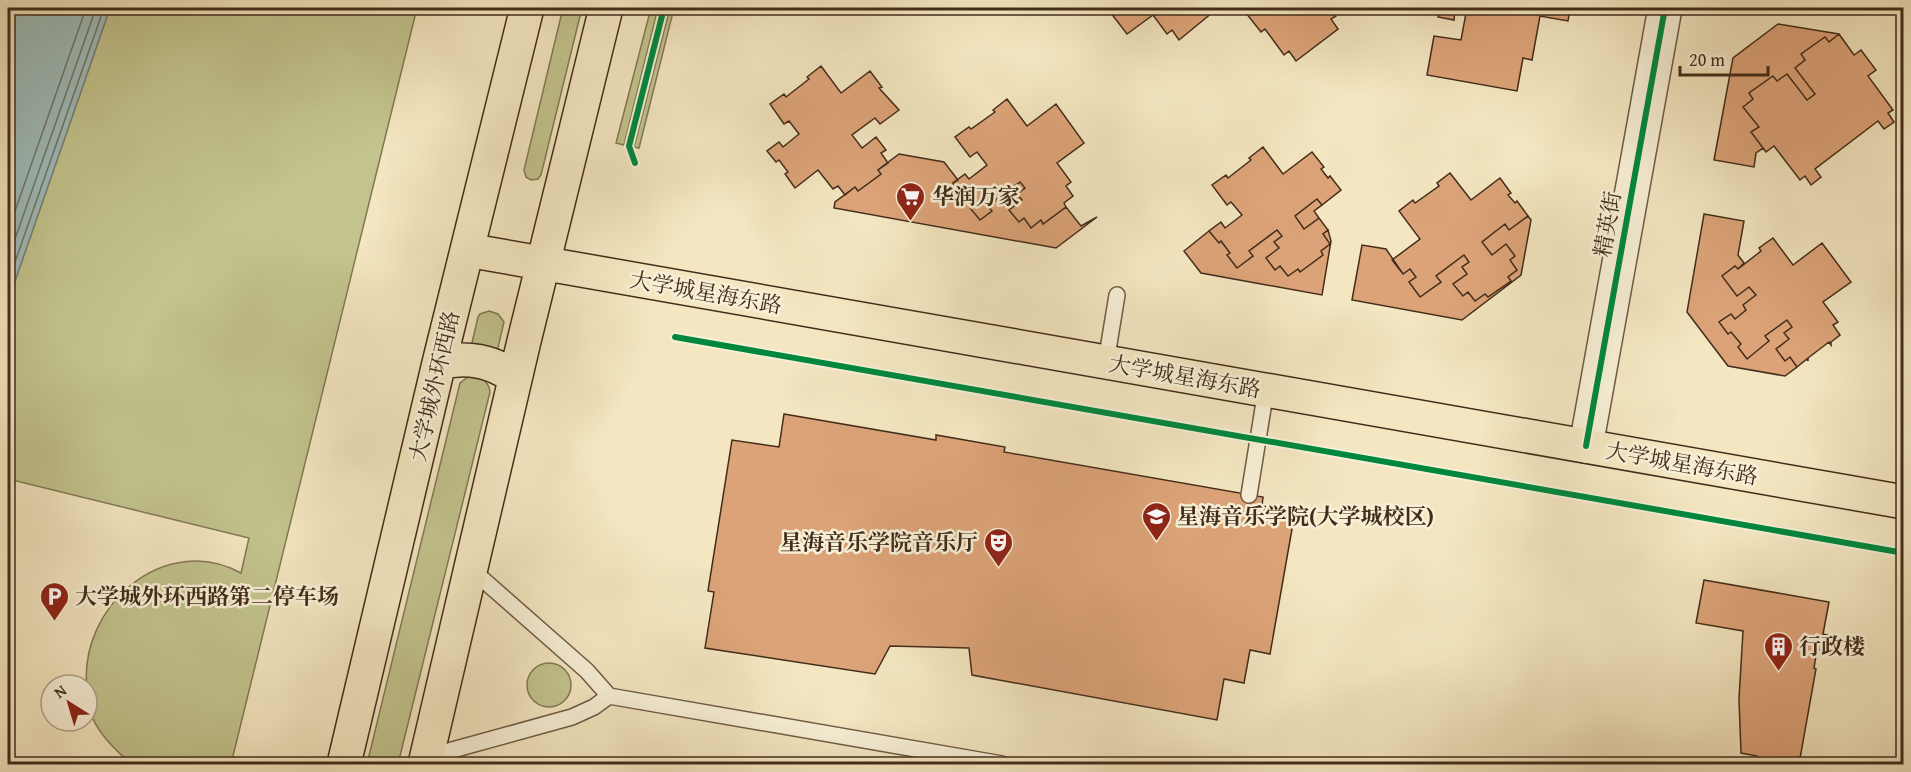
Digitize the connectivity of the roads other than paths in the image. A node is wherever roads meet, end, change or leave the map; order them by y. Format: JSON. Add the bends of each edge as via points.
{"nodes":[{"id":1,"x":527,"y":8,"type":"edge"},
{"id":2,"x":606,"y":8,"type":"edge"},
{"id":3,"x":1665,"y":8,"type":"edge"},
{"id":4,"x":467,"y":250,"type":"junction"},
{"id":5,"x":543,"y":263,"type":"junction"},
{"id":6,"x":1117,"y":296,"type":"dead end"},
{"id":7,"x":1106,"y":362,"type":"junction"},
{"id":8,"x":439,"y":363,"type":"junction"},
{"id":9,"x":515,"y":378,"type":"junction"},
{"id":10,"x":1266,"y":390,"type":"junction"},
{"id":11,"x":1586,"y":446,"type":"junction"},
{"id":12,"x":1249,"y":495,"type":"dead end"},
{"id":13,"x":1904,"y":502,"type":"edge"},
{"id":14,"x":471,"y":569,"type":"junction"},
{"id":15,"x":609,"y":696,"type":"junction"},
{"id":16,"x":426,"y":761,"type":"edge"},
{"id":17,"x":344,"y":765,"type":"edge"},
{"id":18,"x":1002,"y":765,"type":"edge"}],
"edges":[{"from":1,"to":4,"type":"main road","name":"大学城外环西路"},
{"from":2,"to":5,"type":"main road"},
{"from":3,"to":11,"type":"street","name":"精英街"},
{"from":4,"to":5,"type":"main road","name":"大学城星海东路"},
{"from":4,"to":8,"type":"main road","name":"大学城外环西路"},
{"from":5,"to":7,"type":"main road","name":"大学城星海东路"},
{"from":5,"to":9,"type":"main road"},
{"from":6,"to":7,"type":"lane"},
{"from":7,"to":10,"type":"main road","name":"大学城星海东路"},
{"from":8,"to":9,"type":"main road","via":[[479,361]]},
{"from":8,"to":17,"type":"main road","name":"大学城外环西路"},
{"from":9,"to":14,"type":"main road"},
{"from":10,"to":11,"type":"main road","name":"大学城星海东路"},
{"from":10,"to":12,"type":"lane"},
{"from":11,"to":13,"type":"main road","name":"大学城星海东路"},
{"from":14,"to":15,"type":"lane"},
{"from":14,"to":16,"type":"main road"},
{"from":15,"to":16,"type":"lane","via":[[572,717]]},
{"from":15,"to":18,"type":"lane"}]}
